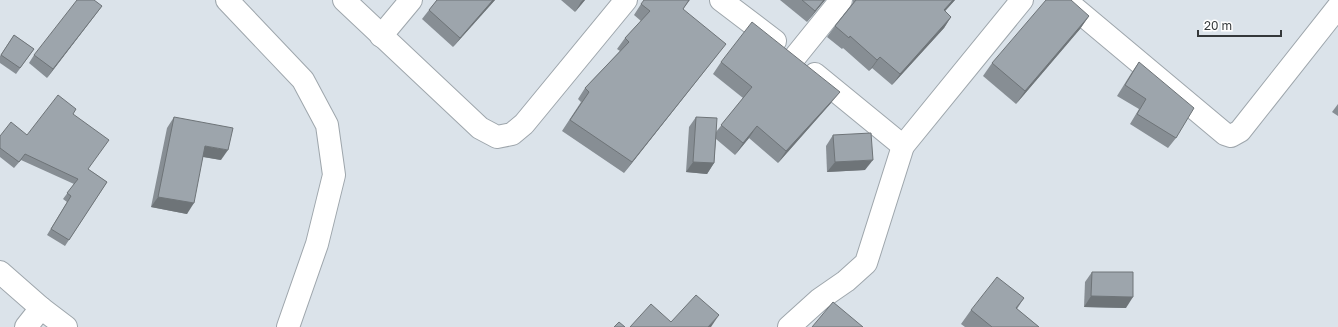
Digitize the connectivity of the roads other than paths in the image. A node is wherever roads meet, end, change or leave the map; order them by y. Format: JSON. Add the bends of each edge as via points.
{"nodes":[{"id":1,"x":227,"y":0,"type":"edge"},
{"id":2,"x":344,"y":0,"type":"edge"},
{"id":3,"x":411,"y":0,"type":"edge"},
{"id":4,"x":626,"y":0,"type":"edge"},
{"id":5,"x":721,"y":0,"type":"edge"},
{"id":6,"x":841,"y":0,"type":"edge"},
{"id":7,"x":1022,"y":0,"type":"edge"},
{"id":8,"x":1065,"y":0,"type":"edge"},
{"id":9,"x":1338,"y":7,"type":"edge"},
{"id":10,"x":381,"y":36,"type":"junction"},
{"id":11,"x":795,"y":57,"type":"junction"},
{"id":12,"x":902,"y":146,"type":"junction"},
{"id":13,"x":0,"y":272,"type":"edge"},
{"id":14,"x":40,"y":308,"type":"junction"},
{"id":15,"x":26,"y":327,"type":"edge"},
{"id":16,"x":66,"y":327,"type":"edge"},
{"id":17,"x":288,"y":327,"type":"edge"},
{"id":18,"x":789,"y":327,"type":"edge"}],
"edges":[{"from":1,"to":17,"type":"street","via":[[303,80],[327,125],[334,175],[317,244]]},
{"from":2,"to":10,"type":"street"},
{"from":3,"to":10,"type":"street"},
{"from":4,"to":10,"type":"street","via":[[524,124],[512,134],[497,137],[480,128]]},
{"from":5,"to":11,"type":"street"},
{"from":6,"to":11,"type":"street"},
{"from":7,"to":12,"type":"street"},
{"from":8,"to":9,"type":"street","via":[[1225,134],[1231,136],[1240,131]]},
{"from":11,"to":12,"type":"street"},
{"from":12,"to":18,"type":"street","via":[[866,263]]},
{"from":13,"to":14,"type":"street"},
{"from":14,"to":15,"type":"street"},
{"from":14,"to":16,"type":"street"}]}
